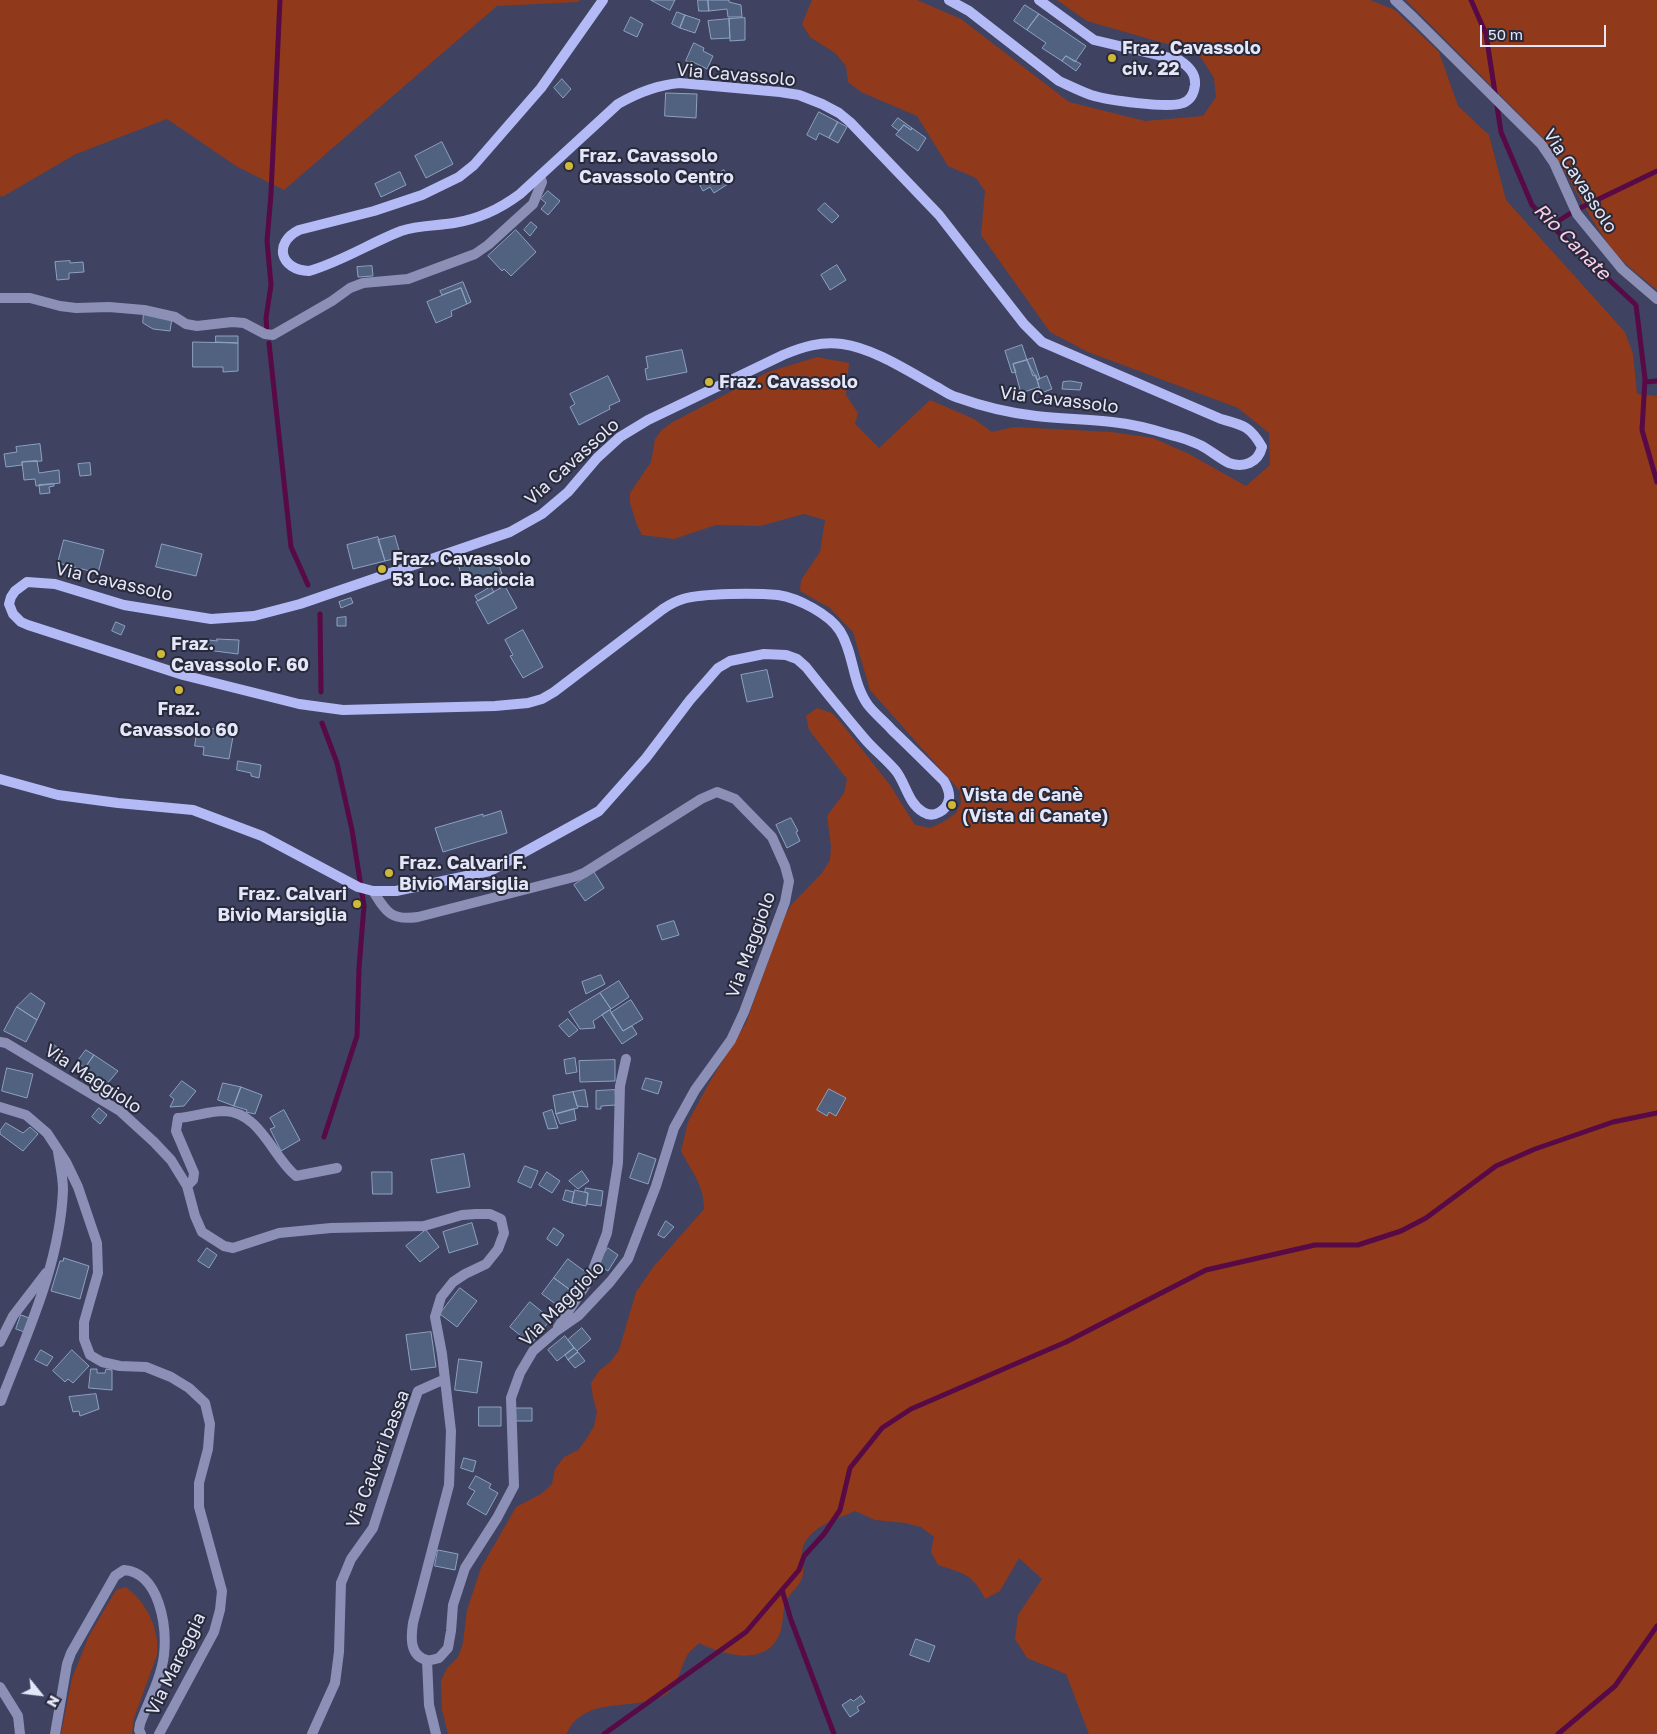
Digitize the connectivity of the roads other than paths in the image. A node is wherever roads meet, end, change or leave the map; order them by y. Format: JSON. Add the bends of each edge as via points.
{"nodes":[{"id":1,"x":604,"y":0,"type":"edge"},
{"id":2,"x":948,"y":0,"type":"edge"},
{"id":3,"x":1039,"y":0,"type":"edge"},
{"id":4,"x":1394,"y":0,"type":"edge"},
{"id":5,"x":540,"y":176,"type":"junction"},
{"id":6,"x":0,"y":298,"type":"edge"},
{"id":7,"x":1657,"y":299,"type":"edge"},
{"id":8,"x":0,"y":779,"type":"edge"},
{"id":9,"x":372,"y":890,"type":"junction"},
{"id":10,"x":0,"y":1042,"type":"edge"},
{"id":11,"x":626,"y":1059,"type":"dead end"},
{"id":12,"x":0,"y":1107,"type":"edge"},
{"id":13,"x":58,"y":1148,"type":"junction"},
{"id":14,"x":337,"y":1168,"type":"dead end"},
{"id":15,"x":187,"y":1186,"type":"junction"},
{"id":16,"x":51,"y":1267,"type":"junction"},
{"id":17,"x":555,"y":1332,"type":"junction"},
{"id":18,"x":0,"y":1342,"type":"edge"},
{"id":19,"x":445,"y":1379,"type":"junction"},
{"id":20,"x":1,"y":1401,"type":"edge"},
{"id":21,"x":427,"y":1660,"type":"junction"},
{"id":22,"x":0,"y":1687,"type":"edge"},
{"id":23,"x":20,"y":1734,"type":"edge"},
{"id":24,"x":55,"y":1734,"type":"edge"},
{"id":25,"x":141,"y":1734,"type":"edge"},
{"id":26,"x":160,"y":1734,"type":"edge"},
{"id":27,"x":312,"y":1734,"type":"edge"},
{"id":28,"x":436,"y":1734,"type":"edge"}],
"edges":[{"from":1,"to":5,"type":"main road","name":"Via Cavassolo","via":[[541,88],[474,165],[459,177],[422,195],[292,233],[285,245],[285,260],[297,270],[309,272],[403,231],[481,216],[503,207]]},
{"from":2,"to":3,"type":"main road","via":[[969,11],[1059,81],[1082,92],[1108,99],[1168,105],[1182,104],[1192,96],[1194,74],[1179,60],[1094,40]]},
{"from":4,"to":7,"type":"street","name":"Via Cavassolo","via":[[1541,144],[1554,163],[1577,214],[1622,269]]},
{"from":5,"to":6,"type":"street","via":[[542,182],[533,204],[476,254],[408,278],[363,283],[350,288],[272,335],[244,323],[197,326],[144,310],[76,308],[30,298]]},
{"from":5,"to":9,"type":"main road","name":"Via Cavassolo","via":[[618,104],[667,84],[799,95],[822,104],[850,122],[939,215],[1024,324],[1042,342],[1221,419],[1245,426],[1262,448],[1256,460],[1230,463],[1200,445],[1146,428],[988,408],[956,398],[863,350],[843,344],[814,345],[774,359],[648,420],[620,437],[568,492],[542,514],[510,532],[294,606],[254,616],[211,620],[124,605],[45,582],[27,582],[15,591],[10,610],[28,625],[183,675],[299,704],[343,710],[528,703],[554,692],[676,601],[733,594],[779,595],[823,614],[840,630],[860,691],[869,706],[944,781],[949,793],[946,807],[939,813],[924,812],[910,799],[886,759],[866,740],[806,667],[786,655],[764,654],[730,661],[718,668],[599,811],[490,871],[396,890]]},
{"from":8,"to":9,"type":"main road","via":[[58,795],[192,810],[262,836],[358,887]]},
{"from":9,"to":17,"type":"street","name":"Via Maggiolo","via":[[389,914],[405,919],[574,877],[716,792],[735,799],[772,837],[785,866],[789,881],[785,902],[744,1012],[731,1040],[674,1128],[628,1259],[578,1316]]},
{"from":10,"to":15,"type":"street","name":"Via Maggiolo","via":[[120,1111],[171,1160]]},
{"from":11,"to":17,"type":"street","via":[[620,1086],[618,1163],[607,1233],[589,1280]]},
{"from":12,"to":13,"type":"street","name":"Via Mareggia","via":[[26,1115]]},
{"from":13,"to":16,"type":"street","via":[[63,1190]]},
{"from":13,"to":26,"type":"street","name":"Via Mareggia","via":[[78,1187],[97,1243],[98,1273],[84,1322],[84,1339],[90,1356],[120,1366],[146,1367],[171,1377],[204,1402],[210,1424],[208,1450],[199,1483],[199,1507],[222,1591],[220,1610],[214,1632]]},
{"from":14,"to":15,"type":"street","via":[[296,1176],[286,1168],[250,1119],[224,1111],[178,1118],[176,1131],[194,1173]]},
{"from":15,"to":19,"type":"street","name":"Via Maggiolo","via":[[202,1232],[233,1248],[279,1233],[330,1228],[424,1226],[476,1214],[490,1214],[501,1219],[504,1233],[498,1249],[486,1264],[453,1282],[441,1298],[435,1317]]},
{"from":16,"to":18,"type":"street","via":[[13,1316]]},
{"from":16,"to":20,"type":"street"},
{"from":17,"to":21,"type":"street","name":"Via Maggiolo","via":[[533,1352],[510,1398],[514,1486],[465,1568],[453,1605],[448,1648],[439,1658]]},
{"from":19,"to":21,"type":"street","name":"Via Maggiolo","via":[[451,1431],[449,1485],[411,1640],[416,1654]]},
{"from":19,"to":27,"type":"street","name":"Via Calvari bassa","via":[[418,1391],[373,1528],[351,1559],[342,1583],[335,1683]]},
{"from":21,"to":28,"type":"street","via":[[428,1704]]},
{"from":22,"to":23,"type":"street","via":[[18,1716]]},
{"from":24,"to":25,"type":"street","name":"Via Mareggia","via":[[71,1653],[115,1576],[124,1570],[144,1578],[152,1587],[163,1625],[161,1670],[138,1730]]}]}
